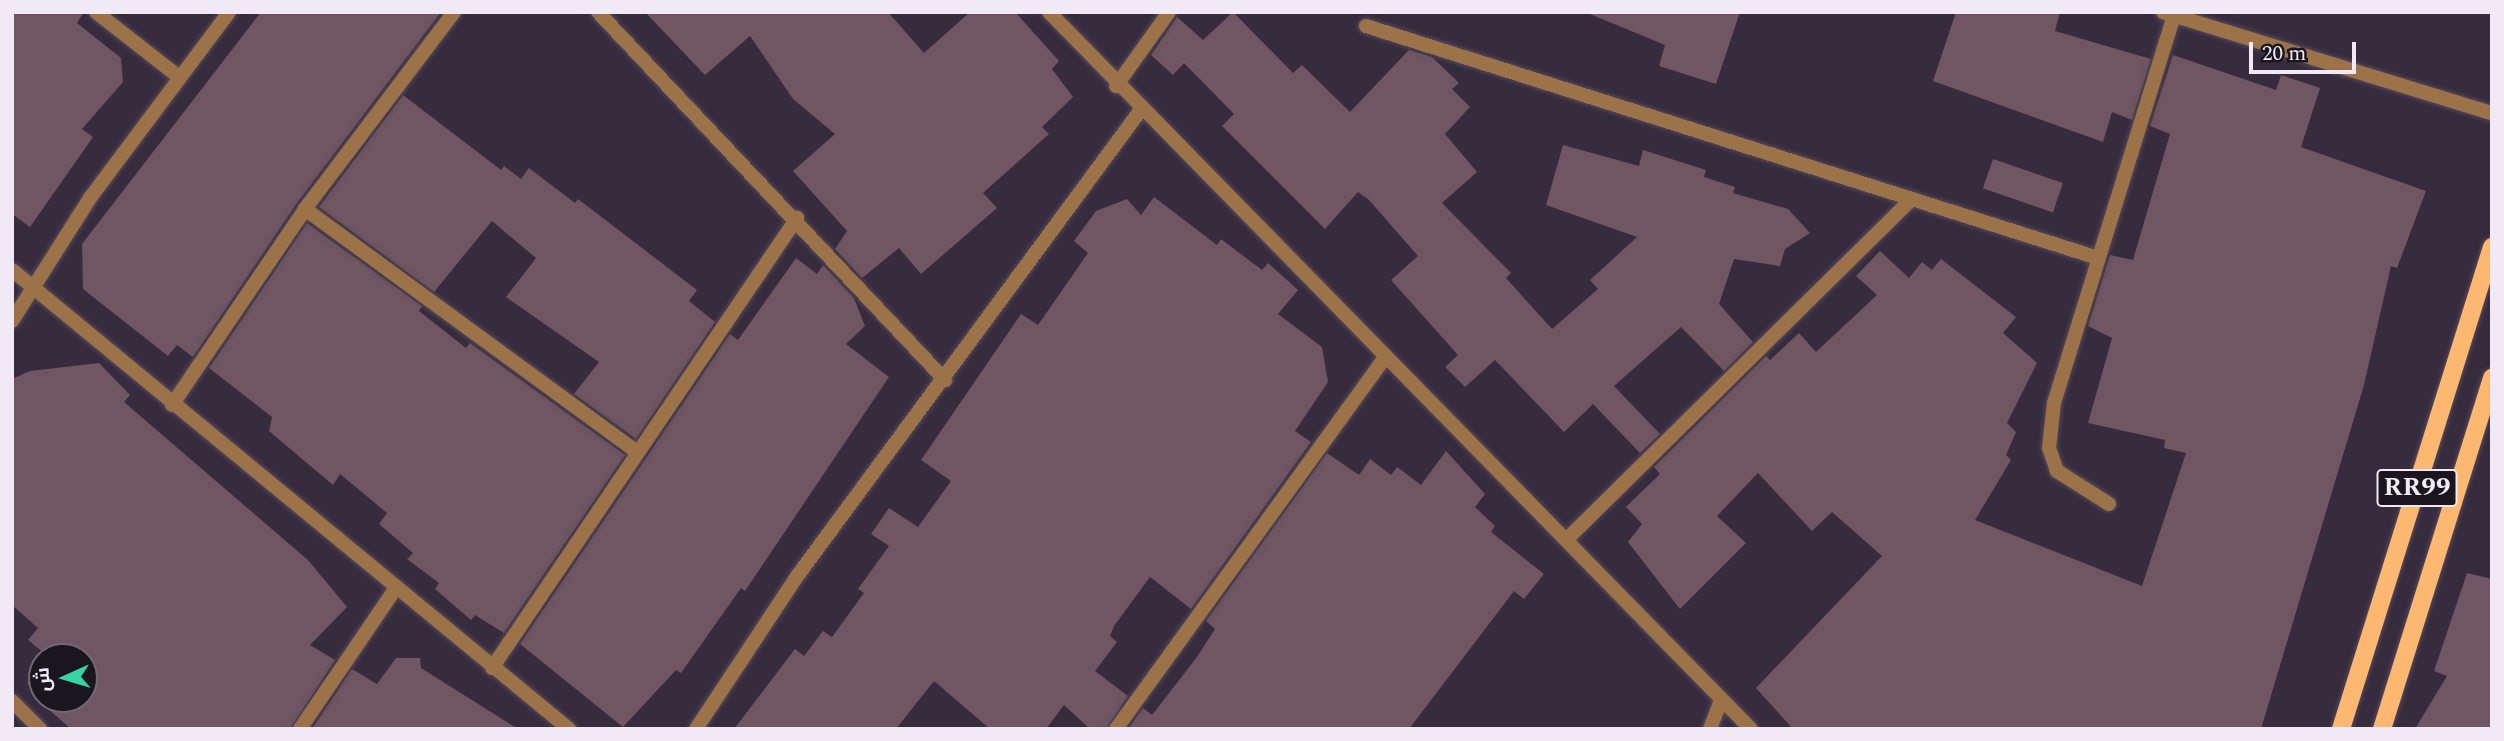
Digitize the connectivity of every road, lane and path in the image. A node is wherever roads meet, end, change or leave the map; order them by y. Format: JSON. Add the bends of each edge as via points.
{"nodes":[{"id":1,"x":96,"y":12,"type":"edge"},
{"id":2,"x":229,"y":12,"type":"edge"},
{"id":3,"x":454,"y":12,"type":"edge"},
{"id":4,"x":598,"y":12,"type":"edge"},
{"id":5,"x":1049,"y":12,"type":"edge"},
{"id":6,"x":1170,"y":12,"type":"edge"},
{"id":7,"x":2169,"y":14,"type":"edge"},
{"id":8,"x":1366,"y":26,"type":"dead end"},
{"id":9,"x":179,"y":78,"type":"junction"},
{"id":10,"x":1116,"y":86,"type":"junction"},
{"id":11,"x":1140,"y":111,"type":"junction"},
{"id":12,"x":2492,"y":113,"type":"edge"},
{"id":13,"x":1910,"y":201,"type":"junction"},
{"id":14,"x":305,"y":209,"type":"junction"},
{"id":15,"x":797,"y":218,"type":"junction"},
{"id":16,"x":2492,"y":247,"type":"edge"},
{"id":17,"x":2095,"y":257,"type":"junction"},
{"id":18,"x":12,"y":271,"type":"edge"},
{"id":19,"x":2487,"y":283,"type":"edge"},
{"id":20,"x":32,"y":292,"type":"junction"},
{"id":21,"x":12,"y":321,"type":"edge"},
{"id":22,"x":1385,"y":357,"type":"junction"},
{"id":23,"x":2492,"y":378,"type":"edge"},
{"id":24,"x":945,"y":380,"type":"junction"},
{"id":25,"x":172,"y":405,"type":"junction"},
{"id":26,"x":636,"y":451,"type":"junction"},
{"id":27,"x":2109,"y":504,"type":"dead end"},
{"id":28,"x":1569,"y":537,"type":"junction"},
{"id":29,"x":395,"y":589,"type":"junction"},
{"id":30,"x":492,"y":668,"type":"junction"},
{"id":31,"x":1721,"y":700,"type":"junction"},
{"id":32,"x":12,"y":702,"type":"edge"},
{"id":33,"x":40,"y":729,"type":"edge"},
{"id":34,"x":300,"y":729,"type":"edge"},
{"id":35,"x":569,"y":729,"type":"edge"},
{"id":36,"x":696,"y":729,"type":"edge"},
{"id":37,"x":1116,"y":729,"type":"edge"},
{"id":38,"x":1710,"y":729,"type":"edge"},
{"id":39,"x":1751,"y":729,"type":"edge"},
{"id":40,"x":2341,"y":729,"type":"edge"},
{"id":41,"x":2382,"y":729,"type":"edge"}],
"edges":[{"from":1,"to":9,"type":"street"},
{"from":2,"to":9,"type":"street"},
{"from":3,"to":14,"type":"street"},
{"from":4,"to":15,"type":"street"},
{"from":5,"to":10,"type":"street"},
{"from":6,"to":10,"type":"street"},
{"from":7,"to":12,"type":"street"},
{"from":7,"to":17,"type":"street"},
{"from":8,"to":13,"type":"street"},
{"from":9,"to":20,"type":"street"},
{"from":10,"to":11,"type":"street"},
{"from":11,"to":22,"type":"street"},
{"from":11,"to":24,"type":"street"},
{"from":13,"to":17,"type":"street"},
{"from":13,"to":28,"type":"street"},
{"from":14,"to":25,"type":"street"},
{"from":14,"to":26,"type":"street"},
{"from":15,"to":24,"type":"street"},
{"from":15,"to":26,"type":"street"},
{"from":16,"to":19,"type":"main road","number":"RR99"},
{"from":17,"to":27,"type":"street","via":[[2054,403],[2049,448],[2057,471]]},
{"from":18,"to":20,"type":"street"},
{"from":19,"to":40,"type":"main road","number":"RR99"},
{"from":20,"to":21,"type":"street"},
{"from":20,"to":25,"type":"street"},
{"from":22,"to":28,"type":"street"},
{"from":22,"to":37,"type":"street"},
{"from":23,"to":41,"type":"main road","number":"RR99"},
{"from":24,"to":36,"type":"street","via":[[798,575]]},
{"from":25,"to":29,"type":"street"},
{"from":26,"to":30,"type":"street"},
{"from":28,"to":31,"type":"street"},
{"from":29,"to":30,"type":"street"},
{"from":29,"to":34,"type":"street"},
{"from":30,"to":35,"type":"street"},
{"from":31,"to":38,"type":"street"},
{"from":31,"to":39,"type":"street"},
{"from":32,"to":33,"type":"street"}]}
